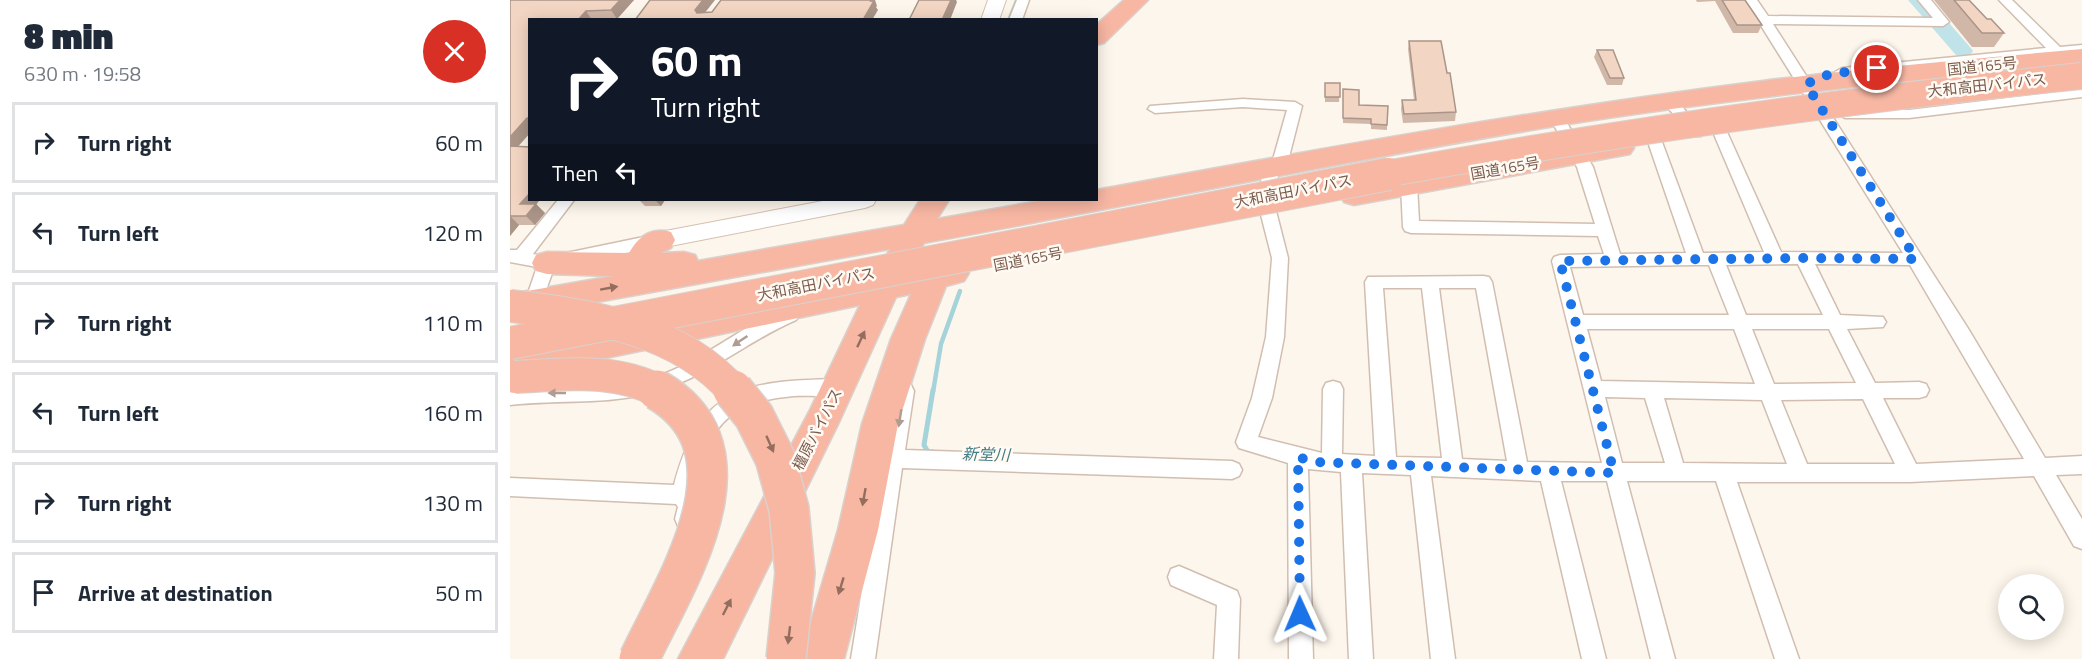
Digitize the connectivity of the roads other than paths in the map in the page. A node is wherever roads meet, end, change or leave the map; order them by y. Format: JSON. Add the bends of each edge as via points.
{"nodes":[{"id":1,"x":997,"y":0,"type":"edge"},
{"id":2,"x":1023,"y":0,"type":"edge"},
{"id":3,"x":1124,"y":0,"type":"edge"},
{"id":4,"x":1137,"y":0,"type":"edge"},
{"id":5,"x":1750,"y":0,"type":"edge"},
{"id":6,"x":1924,"y":0,"type":"edge"},
{"id":7,"x":2005,"y":0,"type":"edge"},
{"id":8,"x":991,"y":18,"type":"edge"},
{"id":9,"x":1017,"y":18,"type":"edge"},
{"id":10,"x":1764,"y":20,"type":"junction"},
{"id":11,"x":1098,"y":22,"type":"edge"},
{"id":12,"x":1098,"y":36,"type":"edge"},
{"id":13,"x":2082,"y":49,"type":"edge"},
{"id":14,"x":2056,"y":51,"type":"junction"},
{"id":15,"x":2082,"y":57,"type":"edge"},
{"id":16,"x":2082,"y":65,"type":"edge"},
{"id":17,"x":2082,"y":76,"type":"edge"},
{"id":18,"x":1806,"y":84,"type":"junction"},
{"id":19,"x":2082,"y":85,"type":"edge"},
{"id":20,"x":2082,"y":93,"type":"edge"},
{"id":21,"x":1671,"y":101,"type":"junction"},
{"id":22,"x":1155,"y":110,"type":"dead end"},
{"id":23,"x":1836,"y":115,"type":"junction"},
{"id":24,"x":1557,"y":118,"type":"junction"},
{"id":25,"x":1709,"y":134,"type":"junction"},
{"id":26,"x":1411,"y":142,"type":"junction"},
{"id":27,"x":1655,"y":142,"type":"junction"},
{"id":28,"x":1579,"y":154,"type":"junction"},
{"id":29,"x":1274,"y":166,"type":"junction"},
{"id":30,"x":1412,"y":184,"type":"junction"},
{"id":31,"x":1098,"y":200,"type":"edge"},
{"id":32,"x":565,"y":201,"type":"edge"},
{"id":33,"x":862,"y":201,"type":"edge"},
{"id":34,"x":934,"y":201,"type":"edge"},
{"id":35,"x":973,"y":201,"type":"edge"},
{"id":36,"x":1029,"y":201,"type":"edge"},
{"id":37,"x":1090,"y":201,"type":"edge"},
{"id":38,"x":1064,"y":206,"type":"junction"},
{"id":39,"x":1268,"y":211,"type":"junction"},
{"id":40,"x":959,"y":226,"type":"junction"},
{"id":41,"x":1604,"y":230,"type":"junction"},
{"id":42,"x":912,"y":233,"type":"junction"},
{"id":43,"x":526,"y":258,"type":"edge"},
{"id":44,"x":1774,"y":258,"type":"junction"},
{"id":45,"x":1803,"y":258,"type":"junction"},
{"id":46,"x":1916,"y":259,"type":"junction"},
{"id":47,"x":1706,"y":260,"type":"junction"},
{"id":48,"x":1614,"y":261,"type":"junction"},
{"id":49,"x":652,"y":262,"type":"junction"},
{"id":50,"x":932,"y":278,"type":"junction"},
{"id":51,"x":889,"y":279,"type":"junction"},
{"id":52,"x":1430,"y":282,"type":"junction"},
{"id":53,"x":831,"y":300,"type":"junction"},
{"id":54,"x":519,"y":303,"type":"edge"},
{"id":55,"x":1576,"y":322,"type":"junction"},
{"id":56,"x":1740,"y":322,"type":"junction"},
{"id":57,"x":1835,"y":322,"type":"junction"},
{"id":58,"x":1877,"y":322,"type":"dead end"},
{"id":59,"x":510,"y":327,"type":"edge"},
{"id":60,"x":908,"y":339,"type":"junction"},
{"id":61,"x":510,"y":366,"type":"edge"},
{"id":62,"x":838,"y":387,"type":"junction"},
{"id":63,"x":1333,"y":389,"type":"dead end"},
{"id":64,"x":1594,"y":389,"type":"junction"},
{"id":65,"x":1652,"y":390,"type":"junction"},
{"id":66,"x":1869,"y":390,"type":"junction"},
{"id":67,"x":1919,"y":390,"type":"dead end"},
{"id":68,"x":1768,"y":392,"type":"junction"},
{"id":69,"x":510,"y":397,"type":"edge"},
{"id":70,"x":1298,"y":457,"type":"junction"},
{"id":71,"x":894,"y":459,"type":"junction"},
{"id":72,"x":1674,"y":461,"type":"dead end"},
{"id":73,"x":1342,"y":463,"type":"junction"},
{"id":74,"x":1386,"y":465,"type":"junction"},
{"id":75,"x":2082,"y":465,"type":"edge"},
{"id":76,"x":1420,"y":467,"type":"junction"},
{"id":77,"x":2039,"y":467,"type":"junction"},
{"id":78,"x":1453,"y":468,"type":"junction"},
{"id":79,"x":1232,"y":470,"type":"dead end"},
{"id":80,"x":1519,"y":471,"type":"junction"},
{"id":81,"x":1723,"y":471,"type":"junction"},
{"id":82,"x":1548,"y":472,"type":"junction"},
{"id":83,"x":1800,"y":472,"type":"junction"},
{"id":84,"x":1910,"y":472,"type":"junction"},
{"id":85,"x":1614,"y":473,"type":"junction"},
{"id":86,"x":510,"y":487,"type":"edge"},
{"id":87,"x":682,"y":495,"type":"junction"},
{"id":88,"x":2082,"y":539,"type":"edge"},
{"id":89,"x":1179,"y":577,"type":"dead end"},
{"id":90,"x":620,"y":659,"type":"edge"},
{"id":91,"x":639,"y":659,"type":"edge"},
{"id":92,"x":700,"y":659,"type":"edge"},
{"id":93,"x":786,"y":659,"type":"edge"},
{"id":94,"x":822,"y":659,"type":"edge"},
{"id":95,"x":863,"y":659,"type":"edge"},
{"id":96,"x":1226,"y":659,"type":"edge"},
{"id":97,"x":1301,"y":659,"type":"edge"},
{"id":98,"x":1361,"y":659,"type":"edge"},
{"id":99,"x":1443,"y":659,"type":"edge"},
{"id":100,"x":1594,"y":659,"type":"edge"},
{"id":101,"x":1663,"y":659,"type":"edge"},
{"id":102,"x":1787,"y":659,"type":"edge"}],
"edges":[{"from":1,"to":8,"type":"street"},
{"from":2,"to":9,"type":"street"},
{"from":3,"to":11,"type":"highway"},
{"from":4,"to":12,"type":"highway"},
{"from":5,"to":10,"type":"street"},
{"from":6,"to":10,"type":"street","via":[[1943,22]]},
{"from":7,"to":14,"type":"street"},
{"from":10,"to":18,"type":"street"},
{"from":13,"to":14,"type":"street"},
{"from":14,"to":18,"type":"street","via":[[1830,74]]},
{"from":15,"to":18,"type":"highway","name":"国道165号"},
{"from":16,"to":59,"type":"highway","name":"大和高田バイパス","bridge":true,"via":[[1776,100],[1484,143]]},
{"from":17,"to":61,"type":"highway","name":"大和高田バイパス","bridge":true,"via":[[1841,102],[1492,154],[1190,210]]},
{"from":18,"to":21,"type":"highway","name":"国道165号"},
{"from":18,"to":23,"type":"street"},
{"from":19,"to":23,"type":"highway","name":"国道165号"},
{"from":20,"to":23,"type":"street","via":[[1909,114]]},
{"from":21,"to":24,"type":"highway","name":"国道165号"},
{"from":21,"to":25,"type":"street"},
{"from":22,"to":29,"type":"street","via":[[1243,103],[1295,106]]},
{"from":23,"to":25,"type":"highway","name":"国道165号"},
{"from":23,"to":46,"type":"street"},
{"from":24,"to":26,"type":"highway","name":"国道165号"},
{"from":24,"to":28,"type":"street"},
{"from":25,"to":27,"type":"highway","name":"国道165号"},
{"from":25,"to":44,"type":"street"},
{"from":26,"to":29,"type":"highway","name":"国道165号"},
{"from":26,"to":30,"type":"street"},
{"from":27,"to":28,"type":"highway","name":"国道165号"},
{"from":27,"to":47,"type":"street"},
{"from":28,"to":30,"type":"highway","name":"国道165号"},
{"from":28,"to":41,"type":"street"},
{"from":29,"to":31,"type":"highway","name":"国道165号"},
{"from":29,"to":39,"type":"street"},
{"from":30,"to":39,"type":"highway","name":"国道165号"},
{"from":30,"to":41,"type":"street","via":[[1411,227]]},
{"from":32,"to":43,"type":"street"},
{"from":33,"to":49,"type":"street"},
{"from":34,"to":42,"type":"highway","name":"橿原バイパス"},
{"from":35,"to":40,"type":"highway"},
{"from":36,"to":38,"type":"highway"},
{"from":37,"to":38,"type":"highway","name":"国道165号"},
{"from":38,"to":40,"type":"highway","name":"国道165号"},
{"from":39,"to":50,"type":"highway","name":"国道165号"},
{"from":39,"to":70,"type":"street","via":[[1280,258],[1275,337],[1262,398],[1246,442]]},
{"from":40,"to":42,"type":"highway","name":"国道165号"},
{"from":40,"to":50,"type":"highway"},
{"from":41,"to":48,"type":"street"},
{"from":42,"to":49,"type":"highway","name":"国道165号"},
{"from":42,"to":51,"type":"highway","name":"橿原バイパス"},
{"from":43,"to":49,"type":"highway","via":[[564,265]]},
{"from":43,"to":54,"type":"street"},
{"from":44,"to":45,"type":"street"},
{"from":44,"to":47,"type":"street"},
{"from":45,"to":46,"type":"street"},
{"from":45,"to":57,"type":"street"},
{"from":46,"to":77,"type":"street"},
{"from":47,"to":48,"type":"street"},
{"from":47,"to":56,"type":"street"},
{"from":48,"to":55,"type":"street","via":[[1560,261]]},
{"from":49,"to":51,"type":"highway","via":[[700,280],[769,273]]},
{"from":54,"to":49,"type":"highway","one_way":true},
{"from":50,"to":51,"type":"highway","name":"国道165号"},
{"from":50,"to":60,"type":"highway"},
{"from":51,"to":53,"type":"highway"},
{"from":62,"to":51,"type":"highway","name":"橿原バイパス","one_way":true},
{"from":52,"to":74,"type":"street","via":[[1374,282]]},
{"from":52,"to":78,"type":"street"},
{"from":52,"to":80,"type":"street","via":[[1483,282]]},
{"from":53,"to":61,"type":"highway"},
{"from":53,"to":69,"type":"street","one_way":true,"via":[[771,323],[696,368],[659,384],[620,392]]},
{"from":54,"to":93,"type":"highway","one_way":true,"bridge":true,"via":[[605,319],[649,333],[720,375],[752,411],[769,439],[784,477],[794,538],[795,582]]},
{"from":55,"to":56,"type":"street"},
{"from":55,"to":64,"type":"street"},
{"from":56,"to":57,"type":"street"},
{"from":56,"to":68,"type":"street"},
{"from":57,"to":58,"type":"street"},
{"from":57,"to":66,"type":"street"},
{"from":60,"to":71,"type":"street","one_way":true},
{"from":60,"to":94,"type":"highway","one_way":true,"via":[[880,424],[858,530]]},
{"from":61,"to":91,"type":"highway","bridge":true,"via":[[617,376],[654,387],[684,408],[702,438],[709,472],[705,504]]},
{"from":62,"to":87,"type":"street","via":[[769,390],[732,404],[703,432]]},
{"from":92,"to":62,"type":"highway","name":"橿原バイパス","one_way":true},
{"from":63,"to":73,"type":"street"},
{"from":64,"to":65,"type":"street"},
{"from":64,"to":85,"type":"street"},
{"from":65,"to":68,"type":"street"},
{"from":65,"to":72,"type":"street"},
{"from":66,"to":67,"type":"street"},
{"from":66,"to":68,"type":"street"},
{"from":66,"to":84,"type":"street"},
{"from":68,"to":83,"type":"street"},
{"from":70,"to":73,"type":"street"},
{"from":70,"to":97,"type":"street"},
{"from":71,"to":79,"type":"street"},
{"from":71,"to":95,"type":"street"},
{"from":73,"to":74,"type":"street"},
{"from":73,"to":98,"type":"street"},
{"from":74,"to":76,"type":"street"},
{"from":75,"to":77,"type":"street"},
{"from":76,"to":78,"type":"street"},
{"from":76,"to":99,"type":"street"},
{"from":77,"to":84,"type":"street"},
{"from":77,"to":88,"type":"street"},
{"from":78,"to":80,"type":"street"},
{"from":80,"to":82,"type":"street"},
{"from":81,"to":83,"type":"street"},
{"from":81,"to":85,"type":"street"},
{"from":81,"to":102,"type":"street"},
{"from":82,"to":85,"type":"street"},
{"from":82,"to":100,"type":"street"},
{"from":83,"to":84,"type":"street"},
{"from":85,"to":101,"type":"street"},
{"from":86,"to":87,"type":"street"},
{"from":87,"to":90,"type":"street","via":[[689,514]]},
{"from":89,"to":96,"type":"street","via":[[1229,598]]}]}
